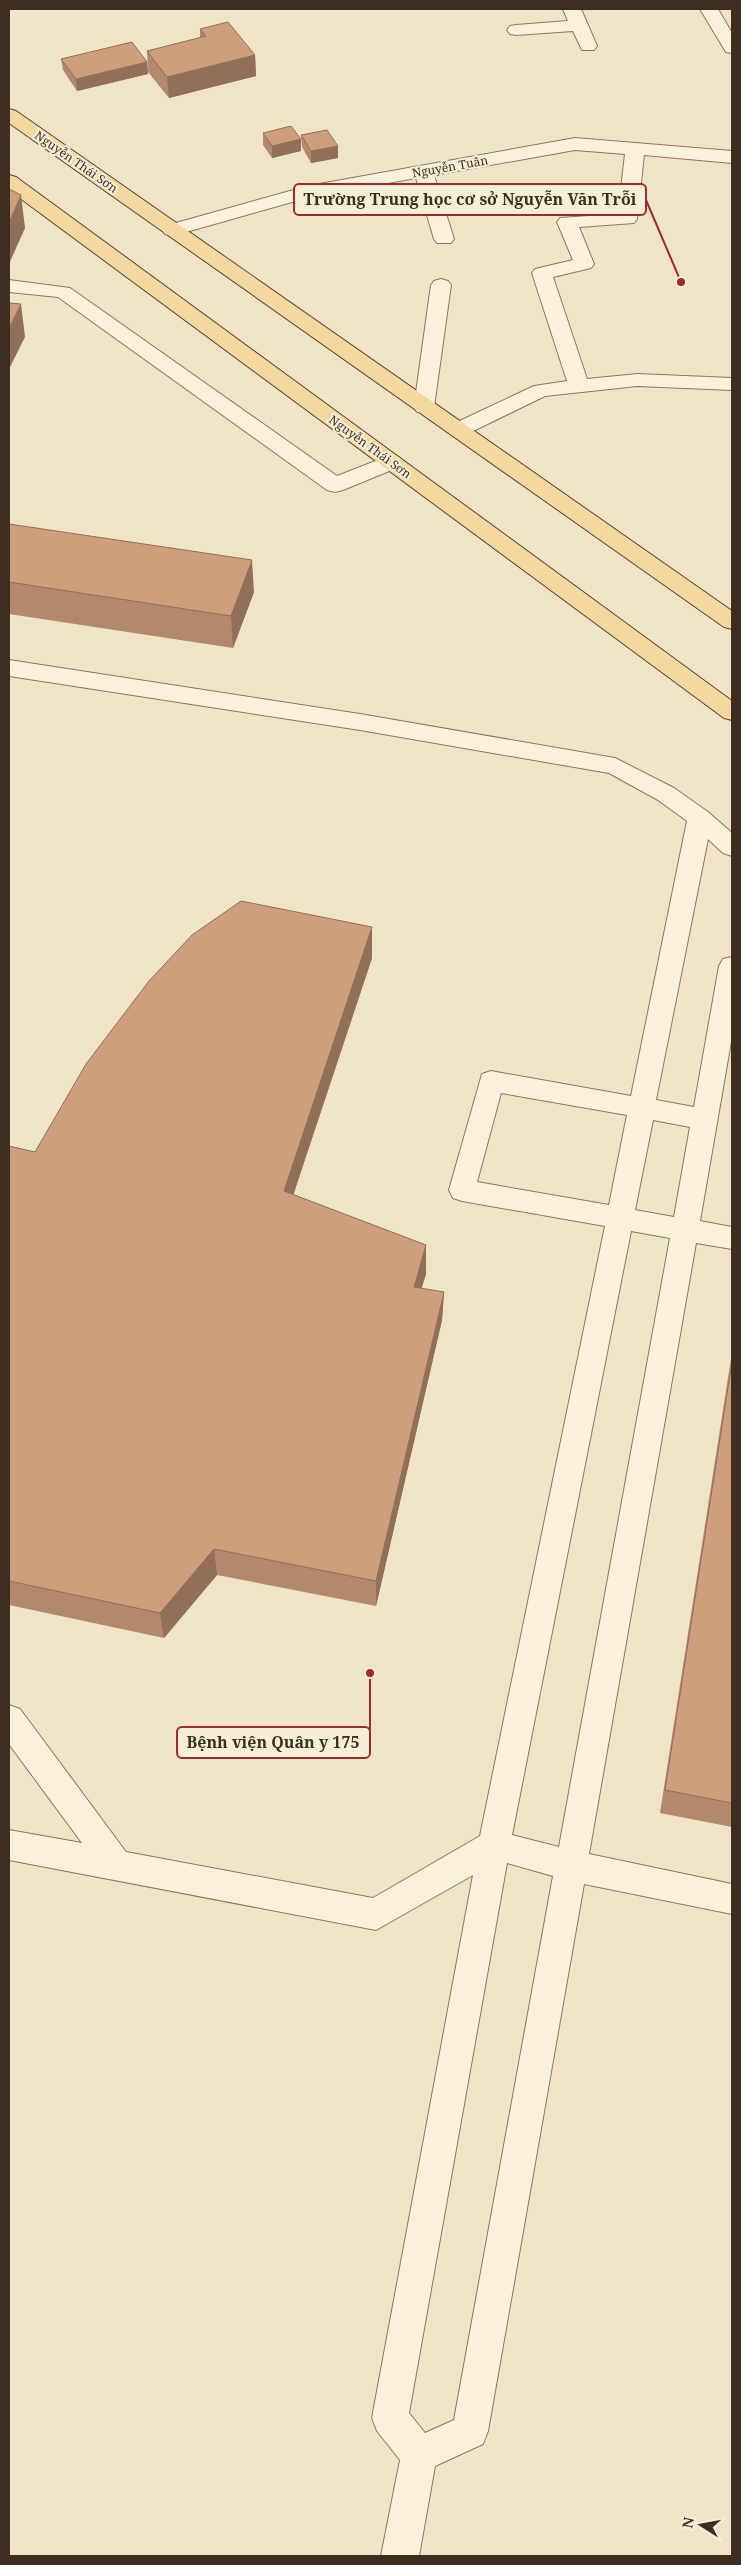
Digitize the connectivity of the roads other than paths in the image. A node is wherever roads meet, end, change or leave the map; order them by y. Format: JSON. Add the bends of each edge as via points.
{"nodes":[{"id":1,"x":709,"y":9,"type":"edge"},
{"id":2,"x":575,"y":17,"type":"edge"},
{"id":3,"x":516,"y":30,"type":"dead end"},
{"id":4,"x":588,"y":46,"type":"dead end"},
{"id":5,"x":732,"y":48,"type":"edge"},
{"id":6,"x":9,"y":115,"type":"edge"},
{"id":7,"x":635,"y":149,"type":"junction"},
{"id":8,"x":732,"y":157,"type":"edge"},
{"id":9,"x":423,"y":172,"type":"junction"},
{"id":10,"x":9,"y":182,"type":"edge"},
{"id":11,"x":172,"y":230,"type":"junction"},
{"id":12,"x":444,"y":238,"type":"dead end"},
{"id":13,"x":441,"y":285,"type":"dead end"},
{"id":14,"x":9,"y":286,"type":"edge"},
{"id":15,"x":732,"y":384,"type":"edge"},
{"id":16,"x":579,"y":386,"type":"junction"},
{"id":17,"x":424,"y":407,"type":"junction"},
{"id":18,"x":458,"y":430,"type":"junction"},
{"id":19,"x":391,"y":462,"type":"junction"},
{"id":20,"x":732,"y":622,"type":"edge"},
{"id":21,"x":9,"y":668,"type":"edge"},
{"id":22,"x":732,"y":712,"type":"edge"},
{"id":23,"x":700,"y":818,"type":"junction"},
{"id":24,"x":730,"y":842,"type":"edge"},
{"id":25,"x":732,"y":966,"type":"edge"},
{"id":26,"x":644,"y":1107,"type":"junction"},
{"id":27,"x":704,"y":1119,"type":"junction"},
{"id":28,"x":622,"y":1218,"type":"junction"},
{"id":29,"x":686,"y":1230,"type":"junction"},
{"id":30,"x":732,"y":1238,"type":"edge"},
{"id":31,"x":9,"y":1719,"type":"edge"},
{"id":32,"x":9,"y":1845,"type":"edge"},
{"id":33,"x":494,"y":1846,"type":"junction"},
{"id":34,"x":572,"y":1866,"type":"junction"},
{"id":35,"x":118,"y":1867,"type":"junction"},
{"id":36,"x":732,"y":1899,"type":"edge"},
{"id":37,"x":419,"y":2455,"type":"junction"},
{"id":38,"x":400,"y":2556,"type":"edge"}],
"edges":[{"from":1,"to":5,"type":"street"},
{"from":2,"to":3,"type":"street"},
{"from":2,"to":4,"type":"street"},
{"from":6,"to":11,"type":"main road","name":"Nguyễn Thái Sơn"},
{"from":7,"to":8,"type":"street","name":"Nguyễn Tuân"},
{"from":7,"to":9,"type":"street","name":"Nguyễn Tuân","via":[[575,144]]},
{"from":7,"to":16,"type":"street","via":[[627,219],[567,222],[584,264],[542,272]]},
{"from":9,"to":11,"type":"street","name":"Nguyễn Tuân","via":[[308,192]]},
{"from":9,"to":12,"type":"street"},
{"from":10,"to":19,"type":"main road","name":"Nguyễn Thái Sơn"},
{"from":11,"to":17,"type":"main road","name":"Nguyễn Thái Sơn"},
{"from":13,"to":17,"type":"street"},
{"from":14,"to":19,"type":"street","via":[[63,292],[334,485]]},
{"from":15,"to":16,"type":"street","via":[[637,380]]},
{"from":16,"to":18,"type":"street","via":[[542,390]]},
{"from":17,"to":18,"type":"main road","name":"Nguyễn Thái Sơn"},
{"from":18,"to":20,"type":"main road","name":"Nguyễn Thái Sơn"},
{"from":19,"to":22,"type":"main road","name":"Nguyễn Thái Sơn"},
{"from":21,"to":23,"type":"street","via":[[360,722],[614,766],[666,794]]},
{"from":23,"to":24,"type":"street"},
{"from":23,"to":26,"type":"street"},
{"from":25,"to":27,"type":"street"},
{"from":26,"to":27,"type":"street"},
{"from":26,"to":28,"type":"street"},
{"from":26,"to":28,"type":"street","via":[[491,1081],[462,1190]]},
{"from":27,"to":29,"type":"street"},
{"from":28,"to":29,"type":"street"},
{"from":28,"to":33,"type":"street"},
{"from":29,"to":30,"type":"street"},
{"from":29,"to":34,"type":"street"},
{"from":31,"to":35,"type":"street"},
{"from":32,"to":35,"type":"street"},
{"from":33,"to":34,"type":"street"},
{"from":33,"to":35,"type":"street","via":[[376,1914]]},
{"from":33,"to":37,"type":"street","via":[[390,2418]]},
{"from":34,"to":36,"type":"street"},
{"from":34,"to":37,"type":"street","via":[[470,2431]]},
{"from":37,"to":38,"type":"street"}]}
